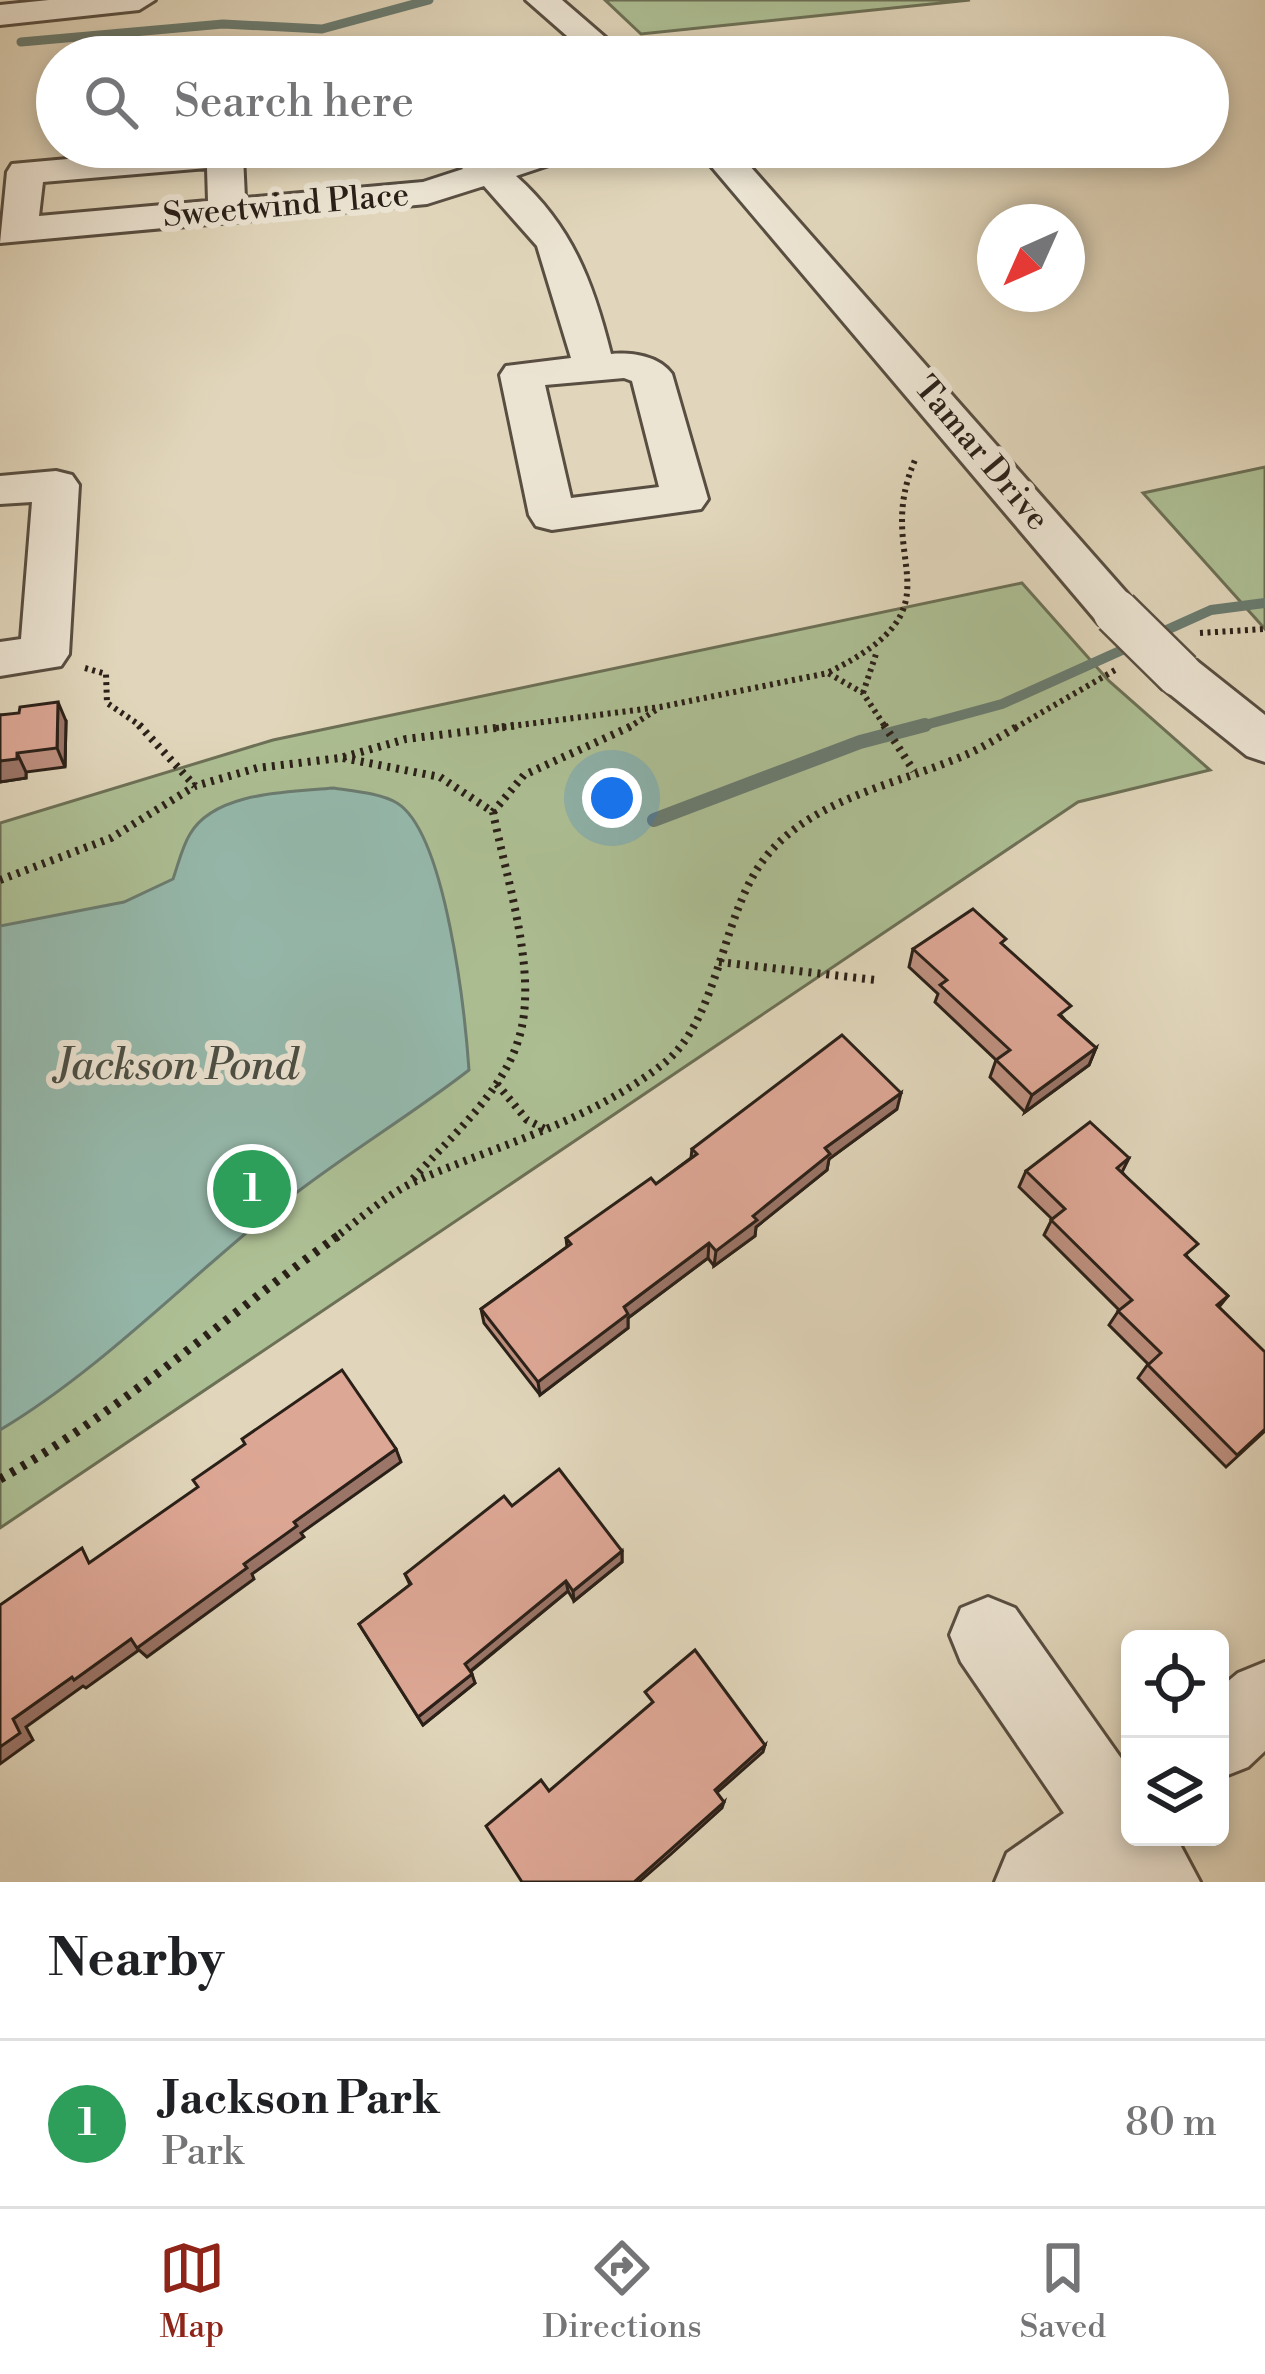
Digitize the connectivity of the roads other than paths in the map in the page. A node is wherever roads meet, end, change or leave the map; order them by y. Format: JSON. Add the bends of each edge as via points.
{"nodes":[{"id":1,"x":139,"y":0,"type":"edge"},
{"id":2,"x":542,"y":0,"type":"edge"},
{"id":3,"x":0,"y":15,"type":"edge"},
{"id":4,"x":586,"y":36,"type":"edge"},
{"id":5,"x":72,"y":168,"type":"edge"},
{"id":6,"x":225,"y":168,"type":"edge"},
{"id":7,"x":487,"y":168,"type":"edge"},
{"id":8,"x":507,"y":168,"type":"edge"},
{"id":9,"x":731,"y":168,"type":"edge"},
{"id":10,"x":493,"y":173,"type":"junction"},
{"id":11,"x":227,"y":212,"type":"junction"},
{"id":12,"x":10,"y":230,"type":"edge"},
{"id":13,"x":593,"y":368,"type":"dead end"},
{"id":14,"x":0,"y":490,"type":"edge"},
{"id":15,"x":22,"y":657,"type":"edge"},
{"id":16,"x":1265,"y":743,"type":"edge"},
{"id":17,"x":988,"y":1635,"type":"dead end"},
{"id":18,"x":1265,"y":1700,"type":"edge"},
{"id":19,"x":1221,"y":1738,"type":"edge"},
{"id":20,"x":1121,"y":1818,"type":"edge"},
{"id":21,"x":1121,"y":1845,"type":"edge"},
{"id":22,"x":1036,"y":1882,"type":"edge"}],
"edges":[{"from":1,"to":3,"type":"street"},
{"from":2,"to":4,"type":"street"},
{"from":5,"to":12,"type":"street","via":[[25,172]]},
{"from":6,"to":11,"type":"street"},
{"from":7,"to":10,"type":"street"},
{"from":8,"to":10,"type":"street","name":"Sweetwind Place"},
{"from":9,"to":16,"type":"street","name":"Tamar Drive","bridge":true,"via":[[1116,612]]},
{"from":10,"to":11,"type":"street","name":"Sweetwind Place","via":[[427,193]]},
{"from":10,"to":13,"type":"street","via":[[557,239]]},
{"from":11,"to":12,"type":"street","name":"Sweetwind Place"},
{"from":14,"to":15,"type":"street","via":[[56,484]]},
{"from":17,"to":20,"type":"street"},
{"from":18,"to":19,"type":"street"},
{"from":21,"to":22,"type":"street"}]}
